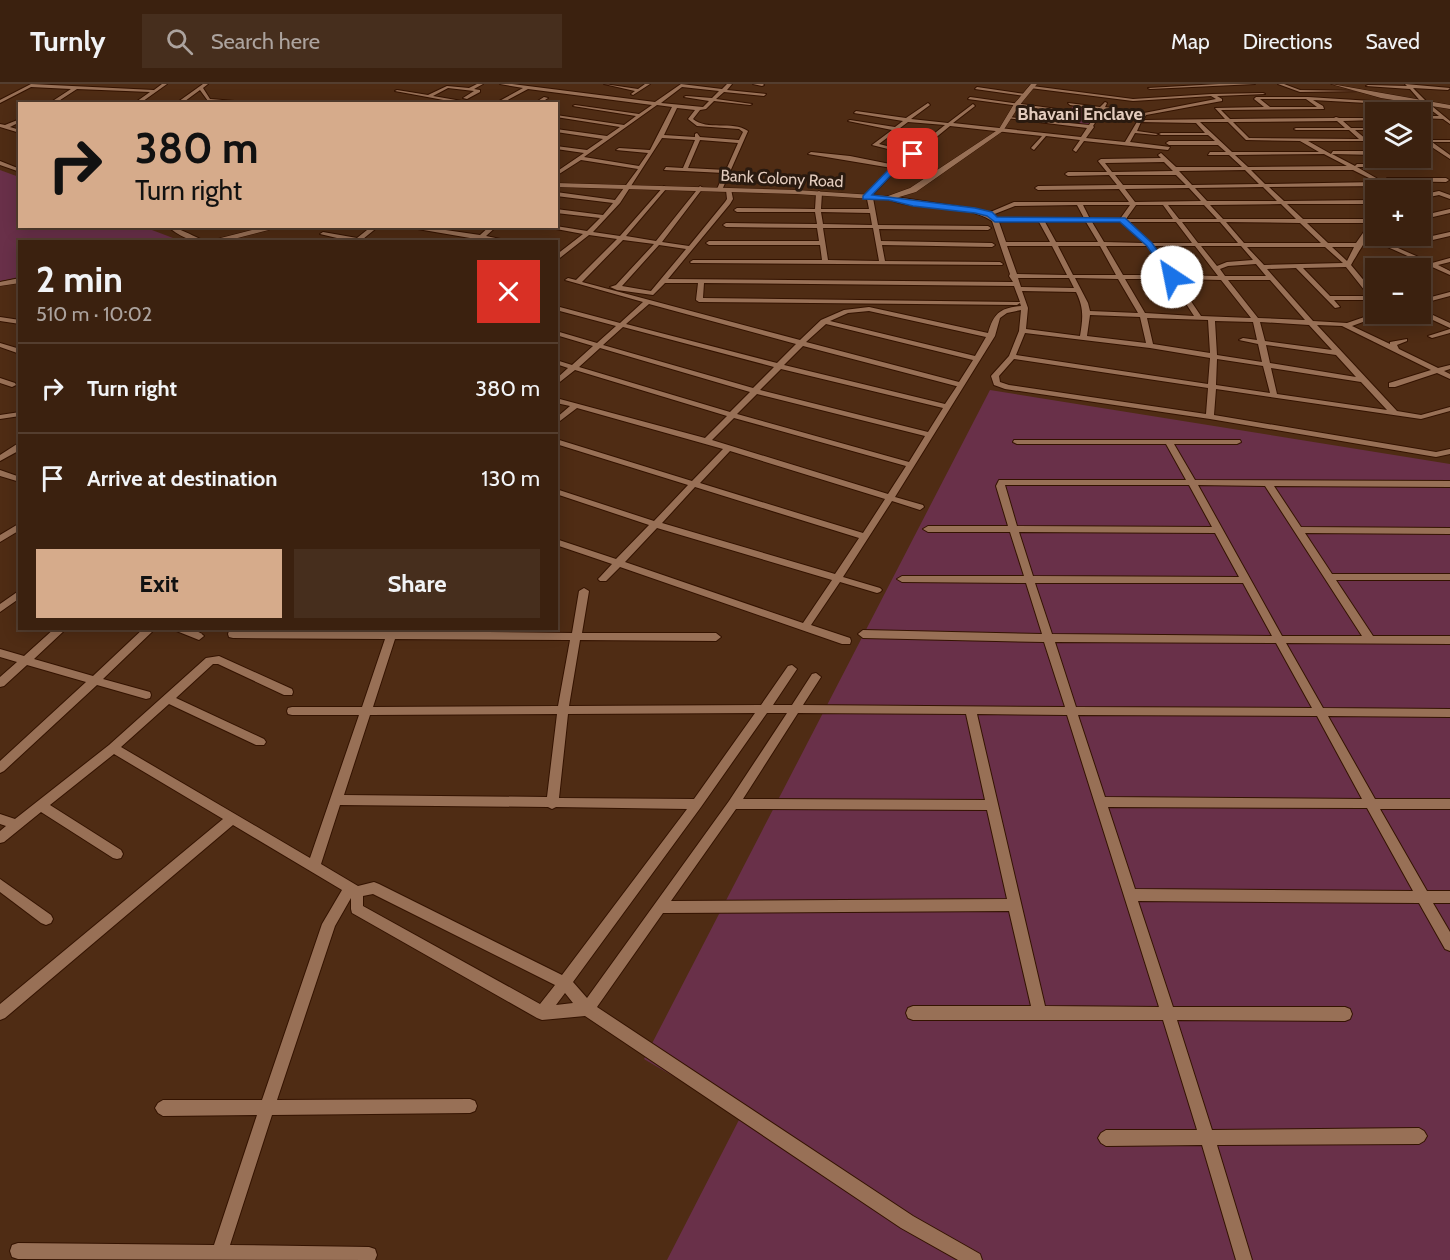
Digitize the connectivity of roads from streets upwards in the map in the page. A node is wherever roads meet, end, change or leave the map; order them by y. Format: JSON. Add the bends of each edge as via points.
{"nodes":[{"id":1,"x":165,"y":84,"type":"edge"},
{"id":2,"x":460,"y":84,"type":"edge"},
{"id":3,"x":481,"y":84,"type":"edge"},
{"id":4,"x":502,"y":84,"type":"edge"},
{"id":5,"x":606,"y":84,"type":"edge"},
{"id":6,"x":648,"y":84,"type":"edge"},
{"id":7,"x":730,"y":84,"type":"edge"},
{"id":8,"x":755,"y":84,"type":"edge"},
{"id":9,"x":1074,"y":84,"type":"edge"},
{"id":10,"x":1095,"y":84,"type":"edge"},
{"id":11,"x":1110,"y":84,"type":"edge"},
{"id":12,"x":1253,"y":84,"type":"edge"},
{"id":13,"x":1280,"y":84,"type":"edge"},
{"id":14,"x":1334,"y":84,"type":"edge"},
{"id":15,"x":30,"y":85,"type":"edge"},
{"id":16,"x":682,"y":85,"type":"edge"},
{"id":17,"x":762,"y":85,"type":"edge"},
{"id":18,"x":1186,"y":85,"type":"edge"},
{"id":19,"x":1214,"y":85,"type":"edge"},
{"id":20,"x":1235,"y":85,"type":"edge"},
{"id":21,"x":1367,"y":85,"type":"edge"},
{"id":22,"x":203,"y":86,"type":"edge"},
{"id":23,"x":1033,"y":86,"type":"edge"},
{"id":24,"x":1166,"y":86,"type":"edge"},
{"id":25,"x":1199,"y":86,"type":"junction"},
{"id":26,"x":1409,"y":86,"type":"edge"},
{"id":27,"x":76,"y":88,"type":"junction"},
{"id":28,"x":409,"y":88,"type":"dead end"},
{"id":29,"x":454,"y":88,"type":"junction"},
{"id":30,"x":526,"y":88,"type":"junction"},
{"id":31,"x":977,"y":88,"type":"dead end"},
{"id":32,"x":1150,"y":88,"type":"dead end"},
{"id":33,"x":470,"y":89,"type":"junction"},
{"id":34,"x":1448,"y":89,"type":"dead end"},
{"id":35,"x":638,"y":90,"type":"junction"},
{"id":36,"x":723,"y":90,"type":"junction"},
{"id":37,"x":156,"y":91,"type":"junction"},
{"id":38,"x":1101,"y":91,"type":"junction"},
{"id":39,"x":1362,"y":91,"type":"junction"},
{"id":40,"x":1068,"y":92,"type":"junction"},
{"id":41,"x":1119,"y":92,"type":"dead end"},
{"id":42,"x":1077,"y":93,"type":"junction"},
{"id":43,"x":1249,"y":94,"type":"junction"},
{"id":44,"x":1374,"y":94,"type":"junction"},
{"id":45,"x":764,"y":95,"type":"dead end"},
{"id":46,"x":1025,"y":95,"type":"junction"},
{"id":47,"x":1212,"y":95,"type":"junction"},
{"id":48,"x":1426,"y":95,"type":"dead end"},
{"id":49,"x":429,"y":96,"type":"junction"},
{"id":50,"x":592,"y":96,"type":"junction"},
{"id":51,"x":1,"y":97,"type":"edge"},
{"id":52,"x":686,"y":97,"type":"dead end"},
{"id":53,"x":1106,"y":97,"type":"junction"},
{"id":54,"x":1275,"y":97,"type":"junction"},
{"id":55,"x":546,"y":98,"type":"dead end"},
{"id":56,"x":970,"y":98,"type":"dead end"},
{"id":57,"x":1256,"y":98,"type":"junction"},
{"id":58,"x":1307,"y":98,"type":"junction"},
{"id":59,"x":1415,"y":98,"type":"junction"},
{"id":60,"x":452,"y":99,"type":"junction"},
{"id":61,"x":622,"y":100,"type":"junction"},
{"id":62,"x":712,"y":100,"type":"junction"},
{"id":63,"x":1133,"y":100,"type":"junction"},
{"id":64,"x":459,"y":101,"type":"junction"},
{"id":65,"x":53,"y":102,"type":"edge"},
{"id":66,"x":138,"y":102,"type":"edge"},
{"id":67,"x":180,"y":102,"type":"edge"},
{"id":68,"x":238,"y":102,"type":"edge"},
{"id":69,"x":443,"y":102,"type":"edge"},
{"id":70,"x":466,"y":102,"type":"edge"},
{"id":71,"x":500,"y":102,"type":"edge"},
{"id":72,"x":539,"y":102,"type":"edge"},
{"id":73,"x":1423,"y":102,"type":"edge"},
{"id":74,"x":655,"y":104,"type":"junction"},
{"id":75,"x":750,"y":104,"type":"dead end"},
{"id":76,"x":928,"y":104,"type":"dead end"},
{"id":77,"x":1070,"y":104,"type":"junction"},
{"id":78,"x":1431,"y":104,"type":"edge"},
{"id":79,"x":973,"y":105,"type":"dead end"},
{"id":80,"x":1016,"y":105,"type":"junction"},
{"id":81,"x":576,"y":106,"type":"junction"},
{"id":82,"x":675,"y":106,"type":"junction"},
{"id":83,"x":1450,"y":107,"type":"edge"},
{"id":84,"x":1268,"y":108,"type":"junction"},
{"id":85,"x":1322,"y":108,"type":"junction"},
{"id":86,"x":1431,"y":108,"type":"edge"},
{"id":87,"x":698,"y":109,"type":"junction"},
{"id":88,"x":1102,"y":109,"type":"junction"},
{"id":89,"x":1064,"y":111,"type":"junction"},
{"id":90,"x":856,"y":112,"type":"dead end"},
{"id":91,"x":1125,"y":112,"type":"junction"},
{"id":92,"x":1328,"y":112,"type":"junction"},
{"id":93,"x":692,"y":114,"type":"junction"},
{"id":94,"x":1144,"y":114,"type":"junction"},
{"id":95,"x":1365,"y":114,"type":"edge"},
{"id":96,"x":558,"y":115,"type":"edge"},
{"id":97,"x":639,"y":115,"type":"junction"},
{"id":98,"x":558,"y":116,"type":"edge"},
{"id":99,"x":1431,"y":117,"type":"edge"},
{"id":100,"x":670,"y":118,"type":"junction"},
{"id":101,"x":1008,"y":118,"type":"junction"},
{"id":102,"x":1443,"y":118,"type":"junction"},
{"id":103,"x":1337,"y":119,"type":"junction"},
{"id":104,"x":1365,"y":119,"type":"edge"},
{"id":105,"x":907,"y":120,"type":"junction"},
{"id":106,"x":1228,"y":120,"type":"junction"},
{"id":107,"x":18,"y":121,"type":"edge"},
{"id":108,"x":850,"y":121,"type":"dead end"},
{"id":109,"x":1140,"y":122,"type":"junction"},
{"id":110,"x":1197,"y":122,"type":"junction"},
{"id":111,"x":1055,"y":123,"type":"junction"},
{"id":112,"x":1450,"y":123,"type":"edge"},
{"id":113,"x":697,"y":125,"type":"junction"},
{"id":114,"x":949,"y":125,"type":"junction"},
{"id":115,"x":2,"y":126,"type":"edge"},
{"id":116,"x":624,"y":126,"type":"junction"},
{"id":117,"x":1092,"y":127,"type":"junction"},
{"id":118,"x":897,"y":129,"type":"junction"},
{"id":119,"x":1296,"y":129,"type":"dead end"},
{"id":120,"x":1350,"y":129,"type":"junction"},
{"id":121,"x":1365,"y":129,"type":"edge"},
{"id":122,"x":558,"y":130,"type":"edge"},
{"id":123,"x":1001,"y":130,"type":"junction"},
{"id":124,"x":18,"y":131,"type":"edge"},
{"id":125,"x":1135,"y":132,"type":"junction"},
{"id":126,"x":1210,"y":134,"type":"junction"},
{"id":127,"x":1045,"y":135,"type":"junction"},
{"id":128,"x":659,"y":136,"type":"junction"},
{"id":129,"x":607,"y":138,"type":"junction"},
{"id":130,"x":698,"y":139,"type":"junction"},
{"id":131,"x":1085,"y":139,"type":"junction"},
{"id":132,"x":1301,"y":140,"type":"junction"},
{"id":133,"x":1364,"y":140,"type":"joint"},
{"id":134,"x":1431,"y":141,"type":"edge"},
{"id":135,"x":1450,"y":141,"type":"edge"},
{"id":136,"x":742,"y":142,"type":"junction"},
{"id":137,"x":1127,"y":143,"type":"junction"},
{"id":138,"x":1220,"y":143,"type":"junction"},
{"id":139,"x":1431,"y":146,"type":"edge"},
{"id":140,"x":558,"y":147,"type":"edge"},
{"id":141,"x":1034,"y":148,"type":"dead end"},
{"id":142,"x":619,"y":150,"type":"dead end"},
{"id":143,"x":1076,"y":150,"type":"dead end"},
{"id":144,"x":588,"y":152,"type":"junction"},
{"id":145,"x":650,"y":152,"type":"junction"},
{"id":146,"x":1365,"y":152,"type":"edge"},
{"id":147,"x":1232,"y":153,"type":"junction"},
{"id":148,"x":1325,"y":153,"type":"junction"},
{"id":149,"x":1333,"y":153,"type":"dead end"},
{"id":150,"x":811,"y":154,"type":"dead end"},
{"id":151,"x":913,"y":154,"type":"junction"},
{"id":152,"x":1210,"y":154,"type":"dead end"},
{"id":153,"x":1450,"y":157,"type":"edge"},
{"id":154,"x":579,"y":158,"type":"junction"},
{"id":155,"x":0,"y":163,"type":"edge"},
{"id":156,"x":18,"y":164,"type":"edge"},
{"id":157,"x":896,"y":167,"type":"junction"},
{"id":158,"x":1356,"y":167,"type":"junction"},
{"id":159,"x":1365,"y":167,"type":"edge"},
{"id":160,"x":12,"y":168,"type":"junction"},
{"id":161,"x":640,"y":168,"type":"junction"},
{"id":162,"x":1401,"y":168,"type":"edge"},
{"id":163,"x":666,"y":169,"type":"dead end"},
{"id":164,"x":1248,"y":169,"type":"junction"},
{"id":165,"x":18,"y":170,"type":"edge"},
{"id":166,"x":686,"y":170,"type":"junction"},
{"id":167,"x":1175,"y":171,"type":"junction"},
{"id":168,"x":728,"y":172,"type":"junction"},
{"id":169,"x":558,"y":174,"type":"edge"},
{"id":170,"x":935,"y":174,"type":"junction"},
{"id":171,"x":1068,"y":174,"type":"dead end"},
{"id":172,"x":1110,"y":174,"type":"junction"},
{"id":173,"x":1381,"y":180,"type":"edge"},
{"id":174,"x":1417,"y":180,"type":"edge"},
{"id":175,"x":1431,"y":180,"type":"edge"},
{"id":176,"x":1446,"y":180,"type":"dead end"},
{"id":177,"x":1365,"y":183,"type":"edge"},
{"id":178,"x":558,"y":185,"type":"edge"},
{"id":179,"x":1265,"y":186,"type":"junction"},
{"id":180,"x":1450,"y":186,"type":"edge"},
{"id":181,"x":626,"y":187,"type":"junction"},
{"id":182,"x":1119,"y":187,"type":"junction"},
{"id":183,"x":1190,"y":187,"type":"junction"},
{"id":184,"x":664,"y":188,"type":"junction"},
{"id":185,"x":700,"y":188,"type":"junction"},
{"id":186,"x":1038,"y":188,"type":"dead end"},
{"id":187,"x":1071,"y":188,"type":"junction"},
{"id":188,"x":1442,"y":188,"type":"dead end"},
{"id":189,"x":720,"y":189,"type":"junction"},
{"id":190,"x":729,"y":190,"type":"junction"},
{"id":191,"x":558,"y":194,"type":"edge"},
{"id":192,"x":819,"y":194,"type":"junction"},
{"id":193,"x":1431,"y":195,"type":"edge"},
{"id":194,"x":1450,"y":197,"type":"edge"},
{"id":195,"x":868,"y":198,"type":"junction"},
{"id":196,"x":889,"y":198,"type":"junction"},
{"id":197,"x":618,"y":202,"type":"junction"},
{"id":198,"x":1282,"y":202,"type":"junction"},
{"id":199,"x":1365,"y":202,"type":"edge"},
{"id":200,"x":1164,"y":203,"type":"junction"},
{"id":201,"x":1206,"y":203,"type":"junction"},
{"id":202,"x":1081,"y":204,"type":"junction"},
{"id":203,"x":1134,"y":204,"type":"junction"},
{"id":204,"x":737,"y":210,"type":"dead end"},
{"id":205,"x":818,"y":210,"type":"junction"},
{"id":206,"x":558,"y":211,"type":"edge"},
{"id":207,"x":872,"y":211,"type":"junction"},
{"id":208,"x":1450,"y":212,"type":"edge"},
{"id":209,"x":1431,"y":216,"type":"edge"},
{"id":210,"x":604,"y":217,"type":"junction"},
{"id":211,"x":992,"y":217,"type":"junction"},
{"id":212,"x":1041,"y":220,"type":"junction"},
{"id":213,"x":1088,"y":220,"type":"junction"},
{"id":214,"x":1122,"y":220,"type":"junction"},
{"id":215,"x":1365,"y":220,"type":"edge"},
{"id":216,"x":1178,"y":221,"type":"junction"},
{"id":217,"x":1223,"y":221,"type":"junction"},
{"id":218,"x":1302,"y":221,"type":"junction"},
{"id":219,"x":726,"y":225,"type":"dead end"},
{"id":220,"x":820,"y":226,"type":"junction"},
{"id":221,"x":875,"y":227,"type":"junction"},
{"id":222,"x":173,"y":228,"type":"edge"},
{"id":223,"x":374,"y":228,"type":"edge"},
{"id":224,"x":415,"y":228,"type":"edge"},
{"id":225,"x":492,"y":228,"type":"edge"},
{"id":226,"x":556,"y":228,"type":"edge"},
{"id":227,"x":988,"y":228,"type":"dead end"},
{"id":228,"x":258,"y":229,"type":"edge"},
{"id":229,"x":587,"y":233,"type":"junction"},
{"id":230,"x":1450,"y":234,"type":"edge"},
{"id":231,"x":1365,"y":235,"type":"edge"},
{"id":232,"x":323,"y":238,"type":"edge"},
{"id":233,"x":621,"y":238,"type":"junction"},
{"id":234,"x":479,"y":239,"type":"edge"},
{"id":235,"x":197,"y":240,"type":"edge"},
{"id":236,"x":217,"y":240,"type":"edge"},
{"id":237,"x":350,"y":240,"type":"edge"},
{"id":238,"x":365,"y":240,"type":"edge"},
{"id":239,"x":658,"y":243,"type":"junction"},
{"id":240,"x":709,"y":243,"type":"dead end"},
{"id":241,"x":822,"y":243,"type":"junction"},
{"id":242,"x":878,"y":243,"type":"junction"},
{"id":243,"x":1003,"y":244,"type":"junction"},
{"id":244,"x":1054,"y":244,"type":"junction"},
{"id":245,"x":992,"y":245,"type":"dead end"},
{"id":246,"x":1102,"y":245,"type":"junction"},
{"id":247,"x":1149,"y":245,"type":"junction"},
{"id":248,"x":1197,"y":245,"type":"junction"},
{"id":249,"x":1243,"y":245,"type":"junction"},
{"id":250,"x":1325,"y":245,"type":"junction"},
{"id":251,"x":1358,"y":245,"type":"junction"},
{"id":252,"x":1392,"y":247,"type":"joint"},
{"id":253,"x":691,"y":248,"type":"junction"},
{"id":254,"x":558,"y":249,"type":"edge"},
{"id":255,"x":566,"y":250,"type":"junction"},
{"id":256,"x":558,"y":257,"type":"edge"},
{"id":257,"x":1416,"y":258,"type":"edge"},
{"id":258,"x":1450,"y":260,"type":"edge"},
{"id":259,"x":693,"y":262,"type":"dead end"},
{"id":260,"x":825,"y":262,"type":"junction"},
{"id":261,"x":882,"y":262,"type":"junction"},
{"id":262,"x":1000,"y":264,"type":"dead end"},
{"id":263,"x":1260,"y":264,"type":"junction"},
{"id":264,"x":1431,"y":265,"type":"joint"},
{"id":265,"x":1298,"y":266,"type":"junction"},
{"id":266,"x":1348,"y":266,"type":"junction"},
{"id":267,"x":1215,"y":269,"type":"junction"},
{"id":268,"x":1450,"y":273,"type":"edge"},
{"id":269,"x":1071,"y":276,"type":"junction"},
{"id":270,"x":1120,"y":277,"type":"junction"},
{"id":271,"x":1172,"y":277,"type":"junction"},
{"id":272,"x":1222,"y":278,"type":"junction"},
{"id":273,"x":1272,"y":278,"type":"junction"},
{"id":274,"x":558,"y":279,"type":"edge"},
{"id":275,"x":18,"y":280,"type":"edge"},
{"id":276,"x":568,"y":280,"type":"junction"},
{"id":277,"x":663,"y":281,"type":"junction"},
{"id":278,"x":701,"y":281,"type":"junction"},
{"id":279,"x":578,"y":282,"type":"junction"},
{"id":280,"x":788,"y":282,"type":"junction"},
{"id":281,"x":918,"y":283,"type":"junction"},
{"id":282,"x":1015,"y":283,"type":"junction"},
{"id":283,"x":0,"y":284,"type":"edge"},
{"id":284,"x":1365,"y":287,"type":"edge"},
{"id":285,"x":617,"y":288,"type":"junction"},
{"id":286,"x":1078,"y":290,"type":"junction"},
{"id":287,"x":1450,"y":294,"type":"edge"},
{"id":288,"x":1329,"y":298,"type":"junction"},
{"id":289,"x":1365,"y":299,"type":"edge"},
{"id":290,"x":1431,"y":299,"type":"edge"},
{"id":291,"x":789,"y":301,"type":"junction"},
{"id":292,"x":647,"y":302,"type":"junction"},
{"id":293,"x":922,"y":302,"type":"junction"},
{"id":294,"x":1024,"y":306,"type":"junction"},
{"id":295,"x":1337,"y":307,"type":"dead end"},
{"id":296,"x":558,"y":309,"type":"edge"},
{"id":297,"x":1088,"y":314,"type":"junction"},
{"id":298,"x":1143,"y":316,"type":"junction"},
{"id":299,"x":1431,"y":316,"type":"edge"},
{"id":300,"x":1200,"y":318,"type":"junction"},
{"id":301,"x":1211,"y":319,"type":"junction"},
{"id":302,"x":1365,"y":319,"type":"edge"},
{"id":303,"x":1256,"y":320,"type":"junction"},
{"id":304,"x":823,"y":321,"type":"junction"},
{"id":305,"x":1310,"y":322,"type":"junction"},
{"id":306,"x":1348,"y":325,"type":"junction"},
{"id":307,"x":620,"y":326,"type":"junction"},
{"id":308,"x":1450,"y":326,"type":"edge"},
{"id":309,"x":1022,"y":330,"type":"junction"},
{"id":310,"x":1450,"y":331,"type":"edge"},
{"id":311,"x":558,"y":334,"type":"edge"},
{"id":312,"x":991,"y":336,"type":"junction"},
{"id":313,"x":1432,"y":336,"type":"dead end"},
{"id":314,"x":1083,"y":338,"type":"junction"},
{"id":315,"x":1243,"y":340,"type":"dead end"},
{"id":316,"x":1405,"y":340,"type":"dead end"},
{"id":317,"x":1262,"y":342,"type":"junction"},
{"id":318,"x":801,"y":343,"type":"junction"},
{"id":319,"x":0,"y":345,"type":"edge"},
{"id":320,"x":598,"y":345,"type":"junction"},
{"id":321,"x":1150,"y":346,"type":"junction"},
{"id":322,"x":1396,"y":350,"type":"junction"},
{"id":323,"x":18,"y":351,"type":"edge"},
{"id":324,"x":1339,"y":353,"type":"junction"},
{"id":325,"x":1012,"y":357,"type":"junction"},
{"id":326,"x":1214,"y":357,"type":"junction"},
{"id":327,"x":977,"y":359,"type":"junction"},
{"id":328,"x":558,"y":363,"type":"edge"},
{"id":329,"x":1267,"y":365,"type":"junction"},
{"id":330,"x":779,"y":366,"type":"junction"},
{"id":331,"x":574,"y":367,"type":"junction"},
{"id":332,"x":1450,"y":367,"type":"edge"},
{"id":333,"x":1437,"y":370,"type":"junction"},
{"id":334,"x":1450,"y":377,"type":"edge"},
{"id":335,"x":0,"y":380,"type":"edge"},
{"id":336,"x":1363,"y":380,"type":"junction"},
{"id":337,"x":558,"y":381,"type":"edge"},
{"id":338,"x":959,"y":384,"type":"junction"},
{"id":339,"x":12,"y":385,"type":"dead end"},
{"id":340,"x":1392,"y":385,"type":"dead end"},
{"id":341,"x":1211,"y":387,"type":"junction"},
{"id":342,"x":754,"y":391,"type":"junction"},
{"id":343,"x":1274,"y":395,"type":"junction"},
{"id":344,"x":558,"y":400,"type":"edge"},
{"id":345,"x":576,"y":405,"type":"junction"},
{"id":346,"x":947,"y":407,"type":"junction"},
{"id":347,"x":1450,"y":409,"type":"edge"},
{"id":348,"x":1394,"y":413,"type":"junction"},
{"id":349,"x":18,"y":414,"type":"edge"},
{"id":350,"x":732,"y":415,"type":"junction"},
{"id":351,"x":0,"y":417,"type":"edge"},
{"id":352,"x":1210,"y":417,"type":"junction"},
{"id":353,"x":558,"y":420,"type":"edge"},
{"id":354,"x":929,"y":435,"type":"junction"},
{"id":355,"x":707,"y":441,"type":"junction"},
{"id":356,"x":558,"y":442,"type":"edge"},
{"id":357,"x":1017,"y":442,"type":"dead end"},
{"id":358,"x":1169,"y":442,"type":"junction"},
{"id":359,"x":1237,"y":442,"type":"dead end"},
{"id":360,"x":18,"y":447,"type":"edge"},
{"id":361,"x":728,"y":448,"type":"junction"},
{"id":362,"x":1450,"y":451,"type":"edge"},
{"id":363,"x":0,"y":459,"type":"edge"},
{"id":364,"x":911,"y":465,"type":"junction"},
{"id":365,"x":0,"y":473,"type":"edge"},
{"id":366,"x":18,"y":479,"type":"edge"},
{"id":367,"x":695,"y":483,"type":"junction"},
{"id":368,"x":1191,"y":483,"type":"junction"},
{"id":369,"x":1268,"y":483,"type":"junction"},
{"id":370,"x":1450,"y":484,"type":"edge"},
{"id":371,"x":558,"y":492,"type":"edge"},
{"id":372,"x":890,"y":498,"type":"junction"},
{"id":373,"x":920,"y":507,"type":"dead end"},
{"id":374,"x":655,"y":524,"type":"junction"},
{"id":375,"x":18,"y":527,"type":"edge"},
{"id":376,"x":928,"y":529,"type":"dead end"},
{"id":377,"x":1012,"y":530,"type":"junction"},
{"id":378,"x":1217,"y":530,"type":"junction"},
{"id":379,"x":1298,"y":530,"type":"junction"},
{"id":380,"x":1450,"y":531,"type":"edge"},
{"id":381,"x":2,"y":535,"type":"edge"},
{"id":382,"x":865,"y":537,"type":"junction"},
{"id":383,"x":558,"y":543,"type":"edge"},
{"id":384,"x":618,"y":564,"type":"junction"},
{"id":385,"x":1329,"y":577,"type":"junction"},
{"id":386,"x":1450,"y":577,"type":"edge"},
{"id":387,"x":837,"y":578,"type":"junction"},
{"id":388,"x":603,"y":579,"type":"dead end"},
{"id":389,"x":903,"y":579,"type":"dead end"},
{"id":390,"x":1028,"y":580,"type":"junction"},
{"id":391,"x":1247,"y":580,"type":"junction"},
{"id":392,"x":877,"y":590,"type":"dead end"},
{"id":393,"x":584,"y":591,"type":"dead end"},
{"id":394,"x":18,"y":595,"type":"edge"},
{"id":395,"x":0,"y":609,"type":"edge"},
{"id":396,"x":805,"y":627,"type":"junction"},
{"id":397,"x":60,"y":630,"type":"edge"},
{"id":398,"x":150,"y":630,"type":"edge"},
{"id":399,"x":183,"y":630,"type":"edge"},
{"id":400,"x":392,"y":632,"type":"edge"},
{"id":401,"x":233,"y":634,"type":"dead end"},
{"id":402,"x":863,"y":634,"type":"dead end"},
{"id":403,"x":199,"y":636,"type":"dead end"},
{"id":404,"x":576,"y":636,"type":"junction"},
{"id":405,"x":716,"y":637,"type":"dead end"},
{"id":406,"x":1047,"y":638,"type":"junction"},
{"id":407,"x":1278,"y":638,"type":"junction"},
{"id":408,"x":1369,"y":638,"type":"junction"},
{"id":409,"x":1450,"y":640,"type":"edge"},
{"id":410,"x":846,"y":641,"type":"dead end"},
{"id":411,"x":0,"y":653,"type":"edge"},
{"id":412,"x":25,"y":661,"type":"junction"},
{"id":413,"x":792,"y":669,"type":"dead end"},
{"id":414,"x":816,"y":677,"type":"dead end"},
{"id":415,"x":95,"y":680,"type":"junction"},
{"id":416,"x":0,"y":683,"type":"edge"},
{"id":417,"x":288,"y":692,"type":"dead end"},
{"id":418,"x":146,"y":695,"type":"dead end"},
{"id":419,"x":169,"y":699,"type":"junction"},
{"id":420,"x":563,"y":710,"type":"junction"},
{"id":421,"x":763,"y":710,"type":"junction"},
{"id":422,"x":794,"y":710,"type":"junction"},
{"id":423,"x":292,"y":711,"type":"dead end"},
{"id":424,"x":365,"y":711,"type":"junction"},
{"id":425,"x":1071,"y":711,"type":"junction"},
{"id":426,"x":971,"y":712,"type":"junction"},
{"id":427,"x":1320,"y":713,"type":"junction"},
{"id":428,"x":1450,"y":714,"type":"edge"},
{"id":429,"x":260,"y":742,"type":"dead end"},
{"id":430,"x":112,"y":748,"type":"junction"},
{"id":431,"x":0,"y":768,"type":"edge"},
{"id":432,"x":335,"y":800,"type":"junction"},
{"id":433,"x":1100,"y":802,"type":"junction"},
{"id":434,"x":552,"y":804,"type":"junction"},
{"id":435,"x":697,"y":804,"type":"junction"},
{"id":436,"x":733,"y":804,"type":"junction"},
{"id":437,"x":1371,"y":804,"type":"junction"},
{"id":438,"x":1450,"y":804,"type":"edge"},
{"id":439,"x":40,"y":805,"type":"junction"},
{"id":440,"x":993,"y":805,"type":"junction"},
{"id":441,"x":0,"y":819,"type":"edge"},
{"id":442,"x":232,"y":819,"type":"junction"},
{"id":443,"x":16,"y":824,"type":"junction"},
{"id":444,"x":0,"y":838,"type":"edge"},
{"id":445,"x":117,"y":854,"type":"dead end"},
{"id":446,"x":314,"y":866,"type":"junction"},
{"id":447,"x":0,"y":885,"type":"edge"},
{"id":448,"x":353,"y":889,"type":"junction"},
{"id":449,"x":1130,"y":896,"type":"junction"},
{"id":450,"x":1424,"y":897,"type":"junction"},
{"id":451,"x":1450,"y":897,"type":"edge"},
{"id":452,"x":1014,"y":905,"type":"junction"},
{"id":453,"x":660,"y":907,"type":"junction"},
{"id":454,"x":46,"y":919,"type":"dead end"},
{"id":455,"x":1450,"y":945,"type":"edge"},
{"id":456,"x":565,"y":983,"type":"junction"},
{"id":457,"x":587,"y":1009,"type":"junction"},
{"id":458,"x":1039,"y":1012,"type":"junction"},
{"id":459,"x":0,"y":1013,"type":"edge"},
{"id":460,"x":542,"y":1013,"type":"junction"},
{"id":461,"x":913,"y":1013,"type":"dead end"},
{"id":462,"x":1168,"y":1013,"type":"junction"},
{"id":463,"x":1346,"y":1014,"type":"dead end"},
{"id":464,"x":470,"y":1106,"type":"dead end"},
{"id":465,"x":267,"y":1107,"type":"junction"},
{"id":466,"x":163,"y":1108,"type":"dead end"},
{"id":467,"x":1419,"y":1136,"type":"dead end"},
{"id":468,"x":1207,"y":1137,"type":"junction"},
{"id":469,"x":1106,"y":1138,"type":"dead end"},
{"id":470,"x":18,"y":1251,"type":"dead end"},
{"id":471,"x":369,"y":1255,"type":"dead end"},
{"id":472,"x":219,"y":1256,"type":"edge"},
{"id":473,"x":974,"y":1260,"type":"edge"},
{"id":474,"x":1244,"y":1260,"type":"edge"}],
"edges":[{"from":1,"to":37,"type":"street"},
{"from":2,"to":29,"type":"street"},
{"from":3,"to":33,"type":"street"},
{"from":4,"to":30,"type":"street"},
{"from":5,"to":35,"type":"street"},
{"from":6,"to":35,"type":"street"},
{"from":7,"to":36,"type":"street"},
{"from":8,"to":17,"type":"street"},
{"from":9,"to":40,"type":"street"},
{"from":10,"to":11,"type":"street"},
{"from":10,"to":38,"type":"street"},
{"from":12,"to":20,"type":"street"},
{"from":13,"to":39,"type":"street","via":[[1300,91]]},
{"from":14,"to":39,"type":"street"},
{"from":15,"to":27,"type":"street"},
{"from":15,"to":51,"type":"street"},
{"from":16,"to":36,"type":"street"},
{"from":16,"to":74,"type":"street"},
{"from":18,"to":24,"type":"street"},
{"from":18,"to":25,"type":"street"},
{"from":19,"to":20,"type":"street"},
{"from":19,"to":25,"type":"street"},
{"from":20,"to":43,"type":"street"},
{"from":21,"to":26,"type":"street"},
{"from":21,"to":44,"type":"street"},
{"from":22,"to":67,"type":"street"},
{"from":22,"to":68,"type":"street","via":[[208,100]]},
{"from":23,"to":40,"type":"street"},
{"from":23,"to":46,"type":"street","name":"Bank Colony Road"},
{"from":24,"to":32,"type":"street"},
{"from":25,"to":47,"type":"street"},
{"from":26,"to":34,"type":"street"},
{"from":26,"to":59,"type":"street"},
{"from":27,"to":37,"type":"street"},
{"from":27,"to":65,"type":"street"},
{"from":28,"to":49,"type":"street","via":[[399,91]]},
{"from":29,"to":33,"type":"street"},
{"from":29,"to":49,"type":"street","via":[[444,88]]},
{"from":30,"to":50,"type":"street"},
{"from":30,"to":71,"type":"street"},
{"from":31,"to":46,"type":"street"},
{"from":33,"to":64,"type":"street","via":[[478,91]]},
{"from":35,"to":61,"type":"street"},
{"from":36,"to":45,"type":"street"},
{"from":36,"to":62,"type":"street"},
{"from":37,"to":66,"type":"street"},
{"from":38,"to":41,"type":"street"},
{"from":38,"to":53,"type":"street"},
{"from":39,"to":44,"type":"street"},
{"from":40,"to":42,"type":"street"},
{"from":42,"to":53,"type":"street"},
{"from":42,"to":77,"type":"street"},
{"from":43,"to":47,"type":"street"},
{"from":43,"to":54,"type":"street"},
{"from":43,"to":57,"type":"street"},
{"from":44,"to":59,"type":"street"},
{"from":46,"to":80,"type":"street","name":"Bank Colony Road"},
{"from":47,"to":63,"type":"street"},
{"from":47,"to":94,"type":"street","via":[[1220,101]]},
{"from":48,"to":59,"type":"street"},
{"from":49,"to":60,"type":"street"},
{"from":50,"to":61,"type":"street"},
{"from":50,"to":81,"type":"street"},
{"from":52,"to":62,"type":"street"},
{"from":53,"to":63,"type":"street"},
{"from":53,"to":88,"type":"street"},
{"from":54,"to":57,"type":"street"},
{"from":54,"to":58,"type":"street"},
{"from":55,"to":72,"type":"street"},
{"from":56,"to":80,"type":"street"},
{"from":57,"to":84,"type":"street"},
{"from":58,"to":59,"type":"street","via":[[1403,104]]},
{"from":58,"to":85,"type":"street"},
{"from":59,"to":73,"type":"street"},
{"from":60,"to":64,"type":"street"},
{"from":60,"to":69,"type":"street"},
{"from":61,"to":74,"type":"street"},
{"from":62,"to":75,"type":"street"},
{"from":62,"to":87,"type":"street"},
{"from":63,"to":91,"type":"street"},
{"from":64,"to":70,"type":"street"},
{"from":74,"to":82,"type":"street"},
{"from":74,"to":97,"type":"street"},
{"from":76,"to":105,"type":"street"},
{"from":77,"to":88,"type":"street"},
{"from":77,"to":89,"type":"street"},
{"from":78,"to":83,"type":"street"},
{"from":79,"to":114,"type":"street"},
{"from":80,"to":89,"type":"street"},
{"from":80,"to":101,"type":"street","name":"Bank Colony Road"},
{"from":81,"to":96,"type":"street"},
{"from":81,"to":97,"type":"street"},
{"from":82,"to":87,"type":"street"},
{"from":82,"to":100,"type":"street"},
{"from":84,"to":85,"type":"street"},
{"from":84,"to":106,"type":"street","via":[[1217,110]]},
{"from":85,"to":92,"type":"street"},
{"from":86,"to":102,"type":"street"},
{"from":87,"to":93,"type":"street"},
{"from":88,"to":91,"type":"street"},
{"from":88,"to":117,"type":"street"},
{"from":89,"to":111,"type":"street"},
{"from":90,"to":105,"type":"street"},
{"from":91,"to":94,"type":"street"},
{"from":92,"to":95,"type":"street"},
{"from":92,"to":103,"type":"street"},
{"from":93,"to":100,"type":"street"},
{"from":93,"to":113,"type":"street","via":[[690,119]]},
{"from":94,"to":109,"type":"street"},
{"from":97,"to":116,"type":"street"},
{"from":98,"to":116,"type":"street"},
{"from":99,"to":102,"type":"street"},
{"from":100,"to":128,"type":"street"},
{"from":101,"to":111,"type":"street"},
{"from":101,"to":123,"type":"street","name":"Bank Colony Road"},
{"from":102,"to":112,"type":"street"},
{"from":103,"to":104,"type":"street"},
{"from":103,"to":106,"type":"street"},
{"from":103,"to":120,"type":"street"},
{"from":105,"to":114,"type":"street"},
{"from":105,"to":118,"type":"street"},
{"from":106,"to":110,"type":"street"},
{"from":106,"to":132,"type":"street","via":[[1248,139]]},
{"from":107,"to":115,"type":"street"},
{"from":108,"to":118,"type":"street"},
{"from":109,"to":110,"type":"street"},
{"from":109,"to":125,"type":"street"},
{"from":110,"to":126,"type":"street"},
{"from":111,"to":117,"type":"street"},
{"from":113,"to":130,"type":"street"},
{"from":113,"to":136,"type":"street","via":[[711,122],[742,128],[746,131]]},
{"from":114,"to":123,"type":"street"},
{"from":114,"to":151,"type":"street"},
{"from":115,"to":124,"type":"street"},
{"from":116,"to":129,"type":"street"},
{"from":117,"to":131,"type":"street"},
{"from":118,"to":151,"type":"street","via":[[876,146]]},
{"from":119,"to":120,"type":"street"},
{"from":120,"to":121,"type":"street"},
{"from":120,"to":133,"type":"street"},
{"from":122,"to":129,"type":"street"},
{"from":123,"to":127,"type":"street"},
{"from":123,"to":170,"type":"street","name":"Bank Colony Road"},
{"from":125,"to":126,"type":"street"},
{"from":125,"to":137,"type":"street"},
{"from":126,"to":138,"type":"street"},
{"from":127,"to":131,"type":"street"},
{"from":127,"to":141,"type":"street"},
{"from":128,"to":130,"type":"street"},
{"from":128,"to":145,"type":"street"},
{"from":129,"to":144,"type":"street"},
{"from":130,"to":136,"type":"street"},
{"from":130,"to":166,"type":"street"},
{"from":131,"to":137,"type":"street"},
{"from":131,"to":143,"type":"street"},
{"from":132,"to":133,"type":"street"},
{"from":132,"to":148,"type":"street"},
{"from":134,"to":135,"type":"street"},
{"from":136,"to":168,"type":"street"},
{"from":137,"to":138,"type":"street"},
{"from":138,"to":147,"type":"street"},
{"from":139,"to":153,"type":"street"},
{"from":140,"to":144,"type":"street"},
{"from":142,"to":145,"type":"street"},
{"from":144,"to":154,"type":"street"},
{"from":145,"to":161,"type":"street"},
{"from":146,"to":149,"type":"street"},
{"from":147,"to":148,"type":"street"},
{"from":147,"to":152,"type":"street"},
{"from":147,"to":164,"type":"street"},
{"from":148,"to":158,"type":"street"},
{"from":150,"to":157,"type":"street"},
{"from":151,"to":157,"type":"street"},
{"from":154,"to":161,"type":"street"},
{"from":154,"to":169,"type":"street"},
{"from":155,"to":160,"type":"street"},
{"from":156,"to":160,"type":"street"},
{"from":157,"to":170,"type":"street"},
{"from":157,"to":195,"type":"street"},
{"from":158,"to":159,"type":"street"},
{"from":158,"to":164,"type":"street"},
{"from":158,"to":173,"type":"street"},
{"from":160,"to":165,"type":"street"},
{"from":161,"to":181,"type":"street"},
{"from":162,"to":174,"type":"street"},
{"from":163,"to":166,"type":"street"},
{"from":164,"to":167,"type":"street"},
{"from":164,"to":179,"type":"street"},
{"from":166,"to":168,"type":"street"},
{"from":167,"to":172,"type":"street"},
{"from":167,"to":172,"type":"street","via":[[1163,158],[1102,160]]},
{"from":167,"to":183,"type":"street"},
{"from":168,"to":189,"type":"street"},
{"from":170,"to":196,"type":"street","name":"Bank Colony Road","via":[[913,190]]},
{"from":171,"to":172,"type":"street"},
{"from":172,"to":182,"type":"street"},
{"from":175,"to":176,"type":"street"},
{"from":177,"to":179,"type":"street"},
{"from":178,"to":181,"type":"street","name":"Bank Colony Road"},
{"from":179,"to":183,"type":"street"},
{"from":179,"to":198,"type":"street"},
{"from":180,"to":188,"type":"street"},
{"from":181,"to":184,"type":"street","name":"Bank Colony Road"},
{"from":181,"to":197,"type":"street"},
{"from":182,"to":183,"type":"street"},
{"from":182,"to":187,"type":"street"},
{"from":182,"to":203,"type":"street"},
{"from":183,"to":201,"type":"street"},
{"from":184,"to":185,"type":"street","name":"Bank Colony Road"},
{"from":184,"to":233,"type":"street"},
{"from":185,"to":189,"type":"street","name":"Bank Colony Road"},
{"from":185,"to":239,"type":"street"},
{"from":186,"to":187,"type":"street"},
{"from":187,"to":202,"type":"street"},
{"from":189,"to":190,"type":"street","name":"Bank Colony Road"},
{"from":190,"to":192,"type":"street","name":"Bank Colony Road"},
{"from":190,"to":253,"type":"street","via":[[728,204]]},
{"from":191,"to":197,"type":"street"},
{"from":192,"to":195,"type":"street","name":"Bank Colony Road"},
{"from":192,"to":205,"type":"street"},
{"from":193,"to":194,"type":"street"},
{"from":195,"to":196,"type":"street","name":"Bank Colony Road"},
{"from":195,"to":207,"type":"street"},
{"from":196,"to":211,"type":"street"},
{"from":197,"to":210,"type":"street"},
{"from":198,"to":199,"type":"street"},
{"from":198,"to":201,"type":"street"},
{"from":198,"to":218,"type":"street"},
{"from":200,"to":201,"type":"street"},
{"from":200,"to":203,"type":"street"},
{"from":200,"to":216,"type":"street"},
{"from":201,"to":217,"type":"street"},
{"from":202,"to":203,"type":"street"},
{"from":202,"to":211,"type":"street","via":[[1008,205]]},
{"from":202,"to":213,"type":"street"},
{"from":203,"to":214,"type":"street"},
{"from":204,"to":205,"type":"street"},
{"from":205,"to":207,"type":"street"},
{"from":205,"to":220,"type":"street"},
{"from":206,"to":210,"type":"street"},
{"from":207,"to":221,"type":"street"},
{"from":208,"to":209,"type":"street"},
{"from":210,"to":229,"type":"street"},
{"from":211,"to":212,"type":"street"},
{"from":211,"to":243,"type":"street"},
{"from":212,"to":213,"type":"street"},
{"from":212,"to":244,"type":"street"},
{"from":213,"to":214,"type":"street"},
{"from":213,"to":246,"type":"street"},
{"from":214,"to":216,"type":"street"},
{"from":214,"to":247,"type":"street"},
{"from":215,"to":218,"type":"street"},
{"from":216,"to":217,"type":"street"},
{"from":216,"to":248,"type":"street"},
{"from":217,"to":218,"type":"street"},
{"from":217,"to":249,"type":"street"},
{"from":218,"to":250,"type":"street"},
{"from":219,"to":220,"type":"street"},
{"from":220,"to":221,"type":"street"},
{"from":220,"to":241,"type":"street"},
{"from":221,"to":227,"type":"street"},
{"from":221,"to":242,"type":"street"},
{"from":222,"to":235,"type":"street"},
{"from":223,"to":238,"type":"street"},
{"from":224,"to":234,"type":"street"},
{"from":225,"to":234,"type":"street"},
{"from":226,"to":229,"type":"street"},
{"from":228,"to":236,"type":"street"},
{"from":229,"to":233,"type":"street"},
{"from":229,"to":255,"type":"street"},
{"from":230,"to":252,"type":"street"},
{"from":231,"to":251,"type":"street"},
{"from":232,"to":237,"type":"street"},
{"from":233,"to":239,"type":"street"},
{"from":233,"to":279,"type":"street"},
{"from":239,"to":253,"type":"street"},
{"from":239,"to":285,"type":"street"},
{"from":240,"to":241,"type":"street"},
{"from":241,"to":260,"type":"street"},
{"from":242,"to":245,"type":"street"},
{"from":242,"to":261,"type":"street"},
{"from":243,"to":244,"type":"street"},
{"from":243,"to":282,"type":"street"},
{"from":244,"to":246,"type":"street"},
{"from":244,"to":269,"type":"street"},
{"from":246,"to":247,"type":"street"},
{"from":246,"to":270,"type":"street"},
{"from":247,"to":248,"type":"street"},
{"from":247,"to":271,"type":"street"},
{"from":248,"to":249,"type":"street"},
{"from":248,"to":267,"type":"street"},
{"from":249,"to":250,"type":"street"},
{"from":249,"to":263,"type":"street"},
{"from":250,"to":251,"type":"street"},
{"from":250,"to":266,"type":"street"},
{"from":251,"to":266,"type":"street"},
{"from":252,"to":257,"type":"street"},
{"from":253,"to":277,"type":"street"},
{"from":254,"to":255,"type":"street"},
{"from":255,"to":256,"type":"street"},
{"from":258,"to":264,"type":"street"},
{"from":259,"to":260,"type":"street"},
{"from":260,"to":261,"type":"street"},
{"from":261,"to":262,"type":"street"},
{"from":263,"to":265,"type":"street"},
{"from":263,"to":267,"type":"street","via":[[1227,264]]},
{"from":263,"to":273,"type":"street"},
{"from":264,"to":268,"type":"street"},
{"from":265,"to":266,"type":"street"},
{"from":265,"to":288,"type":"street"},
{"from":266,"to":284,"type":"street"},
{"from":267,"to":272,"type":"street"},
{"from":269,"to":270,"type":"street"},
{"from":269,"to":282,"type":"street"},
{"from":269,"to":286,"type":"street"},
{"from":270,"to":271,"type":"street"},
{"from":270,"to":298,"type":"street"},
{"from":271,"to":272,"type":"street"},
{"from":271,"to":300,"type":"street"},
{"from":272,"to":273,"type":"street"},
{"from":272,"to":303,"type":"street"},
{"from":273,"to":305,"type":"street"},
{"from":274,"to":276,"type":"street"},
{"from":275,"to":283,"type":"street"},
{"from":276,"to":279,"type":"street"},
{"from":276,"to":292,"type":"street"},
{"from":277,"to":278,"type":"street"},
{"from":277,"to":285,"type":"street","via":[[653,293]]},
{"from":278,"to":280,"type":"street"},
{"from":278,"to":291,"type":"street","via":[[699,300]]},
{"from":279,"to":285,"type":"street"},
{"from":280,"to":281,"type":"street"},
{"from":280,"to":291,"type":"street"},
{"from":281,"to":282,"type":"street"},
{"from":281,"to":293,"type":"street"},
{"from":282,"to":286,"type":"street"},
{"from":282,"to":294,"type":"street"},
{"from":286,"to":297,"type":"street"},
{"from":287,"to":290,"type":"street"},
{"from":288,"to":289,"type":"street"},
{"from":288,"to":295,"type":"street"},
{"from":291,"to":293,"type":"street"},
{"from":292,"to":307,"type":"street"},
{"from":292,"to":318,"type":"street"},
{"from":293,"to":294,"type":"street"},
{"from":294,"to":309,"type":"street"},
{"from":294,"to":312,"type":"street","via":[[1002,312]]},
{"from":296,"to":307,"type":"street"},
{"from":297,"to":298,"type":"street"},
{"from":297,"to":314,"type":"street"},
{"from":298,"to":300,"type":"street"},
{"from":298,"to":321,"type":"street"},
{"from":299,"to":308,"type":"street"},
{"from":300,"to":301,"type":"street"},
{"from":301,"to":303,"type":"street"},
{"from":301,"to":326,"type":"street"},
{"from":302,"to":306,"type":"street"},
{"from":303,"to":305,"type":"street"},
{"from":303,"to":317,"type":"street"},
{"from":304,"to":312,"type":"street","via":[[839,312],[869,309]]},
{"from":304,"to":318,"type":"street"},
{"from":304,"to":327,"type":"street"},
{"from":305,"to":306,"type":"street"},
{"from":305,"to":324,"type":"street"},
{"from":306,"to":322,"type":"street"},
{"from":307,"to":320,"type":"street"},
{"from":307,"to":330,"type":"street"},
{"from":309,"to":314,"type":"street"},
{"from":309,"to":325,"type":"street"},
{"from":310,"to":313,"type":"street"},
{"from":311,"to":320,"type":"street"},
{"from":312,"to":327,"type":"street"},
{"from":314,"to":321,"type":"street"},
{"from":315,"to":317,"type":"street"},
{"from":316,"to":322,"type":"street","via":[[1393,344]]},
{"from":317,"to":324,"type":"street"},
{"from":317,"to":329,"type":"street"},
{"from":318,"to":330,"type":"street"},
{"from":318,"to":338,"type":"street"},
{"from":319,"to":323,"type":"street"},
{"from":320,"to":331,"type":"street"},
{"from":320,"to":342,"type":"street"},
{"from":321,"to":326,"type":"street"},
{"from":322,"to":333,"type":"street"},
{"from":324,"to":336,"type":"street"},
{"from":325,"to":341,"type":"street"},
{"from":325,"to":352,"type":"street","via":[[995,376],[998,383],[1008,387]]},
{"from":326,"to":329,"type":"street"},
{"from":326,"to":341,"type":"street"},
{"from":327,"to":338,"type":"street"},
{"from":328,"to":331,"type":"street"},
{"from":329,"to":336,"type":"street"},
{"from":329,"to":343,"type":"street"},
{"from":330,"to":342,"type":"street"},
{"from":330,"to":346,"type":"street"},
{"from":331,"to":337,"type":"street"},
{"from":331,"to":350,"type":"street"},
{"from":332,"to":333,"type":"street"},
{"from":333,"to":334,"type":"street"},
{"from":333,"to":340,"type":"street"},
{"from":335,"to":339,"type":"street"},
{"from":336,"to":348,"type":"street"},
{"from":338,"to":346,"type":"street"},
{"from":341,"to":343,"type":"street"},
{"from":341,"to":352,"type":"street"},
{"from":342,"to":350,"type":"street"},
{"from":342,"to":354,"type":"street"},
{"from":343,"to":348,"type":"street"},
{"from":344,"to":345,"type":"street"},
{"from":345,"to":353,"type":"street"},
{"from":345,"to":355,"type":"street"},
{"from":346,"to":354,"type":"street"},
{"from":347,"to":348,"type":"street","via":[[1421,417]]},
{"from":349,"to":351,"type":"street"},
{"from":350,"to":355,"type":"street"},
{"from":350,"to":364,"type":"street"},
{"from":352,"to":362,"type":"street","via":[[1436,455]]},
{"from":354,"to":364,"type":"street"},
{"from":355,"to":361,"type":"street"},
{"from":356,"to":367,"type":"street"},
{"from":357,"to":358,"type":"street"},
{"from":358,"to":359,"type":"street"},
{"from":358,"to":368,"type":"street"},
{"from":360,"to":363,"type":"street"},
{"from":361,"to":367,"type":"street"},
{"from":361,"to":372,"type":"street"},
{"from":364,"to":372,"type":"street"},
{"from":365,"to":366,"type":"street"},
{"from":367,"to":374,"type":"street"},
{"from":367,"to":382,"type":"street"},
{"from":368,"to":369,"type":"street"},
{"from":368,"to":377,"type":"street","via":[[1002,482],[1000,490]]},
{"from":368,"to":378,"type":"street"},
{"from":369,"to":370,"type":"street"},
{"from":369,"to":379,"type":"street"},
{"from":371,"to":374,"type":"street"},
{"from":372,"to":373,"type":"street"},
{"from":372,"to":382,"type":"street"},
{"from":374,"to":384,"type":"street"},
{"from":374,"to":387,"type":"street"},
{"from":375,"to":381,"type":"street"},
{"from":376,"to":377,"type":"street"},
{"from":377,"to":378,"type":"street"},
{"from":377,"to":390,"type":"street"},
{"from":378,"to":391,"type":"street"},
{"from":379,"to":380,"type":"street"},
{"from":379,"to":385,"type":"street"},
{"from":382,"to":387,"type":"street"},
{"from":383,"to":384,"type":"street"},
{"from":384,"to":388,"type":"street"},
{"from":384,"to":396,"type":"street"},
{"from":385,"to":386,"type":"street"},
{"from":385,"to":408,"type":"street"},
{"from":387,"to":392,"type":"street"},
{"from":387,"to":396,"type":"street"},
{"from":389,"to":390,"type":"street"},
{"from":390,"to":391,"type":"street"},
{"from":390,"to":406,"type":"street"},
{"from":391,"to":407,"type":"street"},
{"from":393,"to":404,"type":"street"},
{"from":394,"to":395,"type":"street"},
{"from":396,"to":410,"type":"street"},
{"from":397,"to":412,"type":"street"},
{"from":398,"to":415,"type":"street"},
{"from":399,"to":403,"type":"street"},
{"from":400,"to":401,"type":"street"},
{"from":400,"to":404,"type":"street"},
{"from":400,"to":424,"type":"street"},
{"from":402,"to":406,"type":"street"},
{"from":404,"to":405,"type":"street"},
{"from":404,"to":420,"type":"street"},
{"from":406,"to":407,"type":"street"},
{"from":406,"to":425,"type":"street"},
{"from":407,"to":408,"type":"street"},
{"from":407,"to":427,"type":"street"},
{"from":408,"to":409,"type":"street"},
{"from":411,"to":412,"type":"street"},
{"from":412,"to":415,"type":"street"},
{"from":412,"to":416,"type":"street"},
{"from":413,"to":421,"type":"street"},
{"from":414,"to":422,"type":"street"},
{"from":415,"to":418,"type":"street"},
{"from":415,"to":431,"type":"street"},
{"from":417,"to":419,"type":"street","via":[[215,660]]},
{"from":419,"to":429,"type":"street"},
{"from":419,"to":430,"type":"street"},
{"from":420,"to":421,"type":"street"},
{"from":420,"to":424,"type":"street"},
{"from":420,"to":434,"type":"street"},
{"from":421,"to":422,"type":"street"},
{"from":421,"to":435,"type":"street"},
{"from":422,"to":426,"type":"street"},
{"from":422,"to":436,"type":"street"},
{"from":423,"to":424,"type":"street"},
{"from":424,"to":432,"type":"street"},
{"from":425,"to":426,"type":"street"},
{"from":425,"to":427,"type":"street"},
{"from":425,"to":433,"type":"street"},
{"from":426,"to":440,"type":"street"},
{"from":427,"to":428,"type":"street"},
{"from":427,"to":437,"type":"street"},
{"from":430,"to":439,"type":"street"},
{"from":430,"to":442,"type":"street"},
{"from":432,"to":434,"type":"street"},
{"from":432,"to":446,"type":"street"},
{"from":433,"to":437,"type":"street"},
{"from":433,"to":449,"type":"street"},
{"from":434,"to":435,"type":"street"},
{"from":435,"to":456,"type":"street"},
{"from":436,"to":440,"type":"street"},
{"from":436,"to":453,"type":"street"},
{"from":437,"to":438,"type":"street"},
{"from":437,"to":450,"type":"street"},
{"from":439,"to":443,"type":"street"},
{"from":439,"to":445,"type":"street"},
{"from":440,"to":452,"type":"street"},
{"from":441,"to":443,"type":"street"},
{"from":442,"to":446,"type":"street"},
{"from":442,"to":459,"type":"street"},
{"from":443,"to":444,"type":"street"},
{"from":446,"to":448,"type":"street"},
{"from":447,"to":454,"type":"street"},
{"from":448,"to":456,"type":"street","via":[[374,888]]},
{"from":448,"to":460,"type":"street","via":[[357,909]]},
{"from":448,"to":465,"type":"street","via":[[328,924]]},
{"from":449,"to":450,"type":"street"},
{"from":449,"to":462,"type":"street"},
{"from":450,"to":451,"type":"street"},
{"from":450,"to":455,"type":"street"},
{"from":452,"to":453,"type":"street"},
{"from":452,"to":458,"type":"street"},
{"from":453,"to":457,"type":"street"},
{"from":456,"to":457,"type":"street"},
{"from":456,"to":460,"type":"street"},
{"from":457,"to":460,"type":"street"},
{"from":457,"to":473,"type":"street","via":[[907,1222]]},
{"from":458,"to":461,"type":"street"},
{"from":458,"to":462,"type":"street"},
{"from":462,"to":463,"type":"street"},
{"from":462,"to":468,"type":"street"},
{"from":464,"to":465,"type":"street"},
{"from":465,"to":466,"type":"street"},
{"from":465,"to":472,"type":"street"},
{"from":467,"to":468,"type":"street"},
{"from":468,"to":469,"type":"street"},
{"from":468,"to":474,"type":"street"},
{"from":470,"to":472,"type":"street"},
{"from":471,"to":472,"type":"street"}]}
